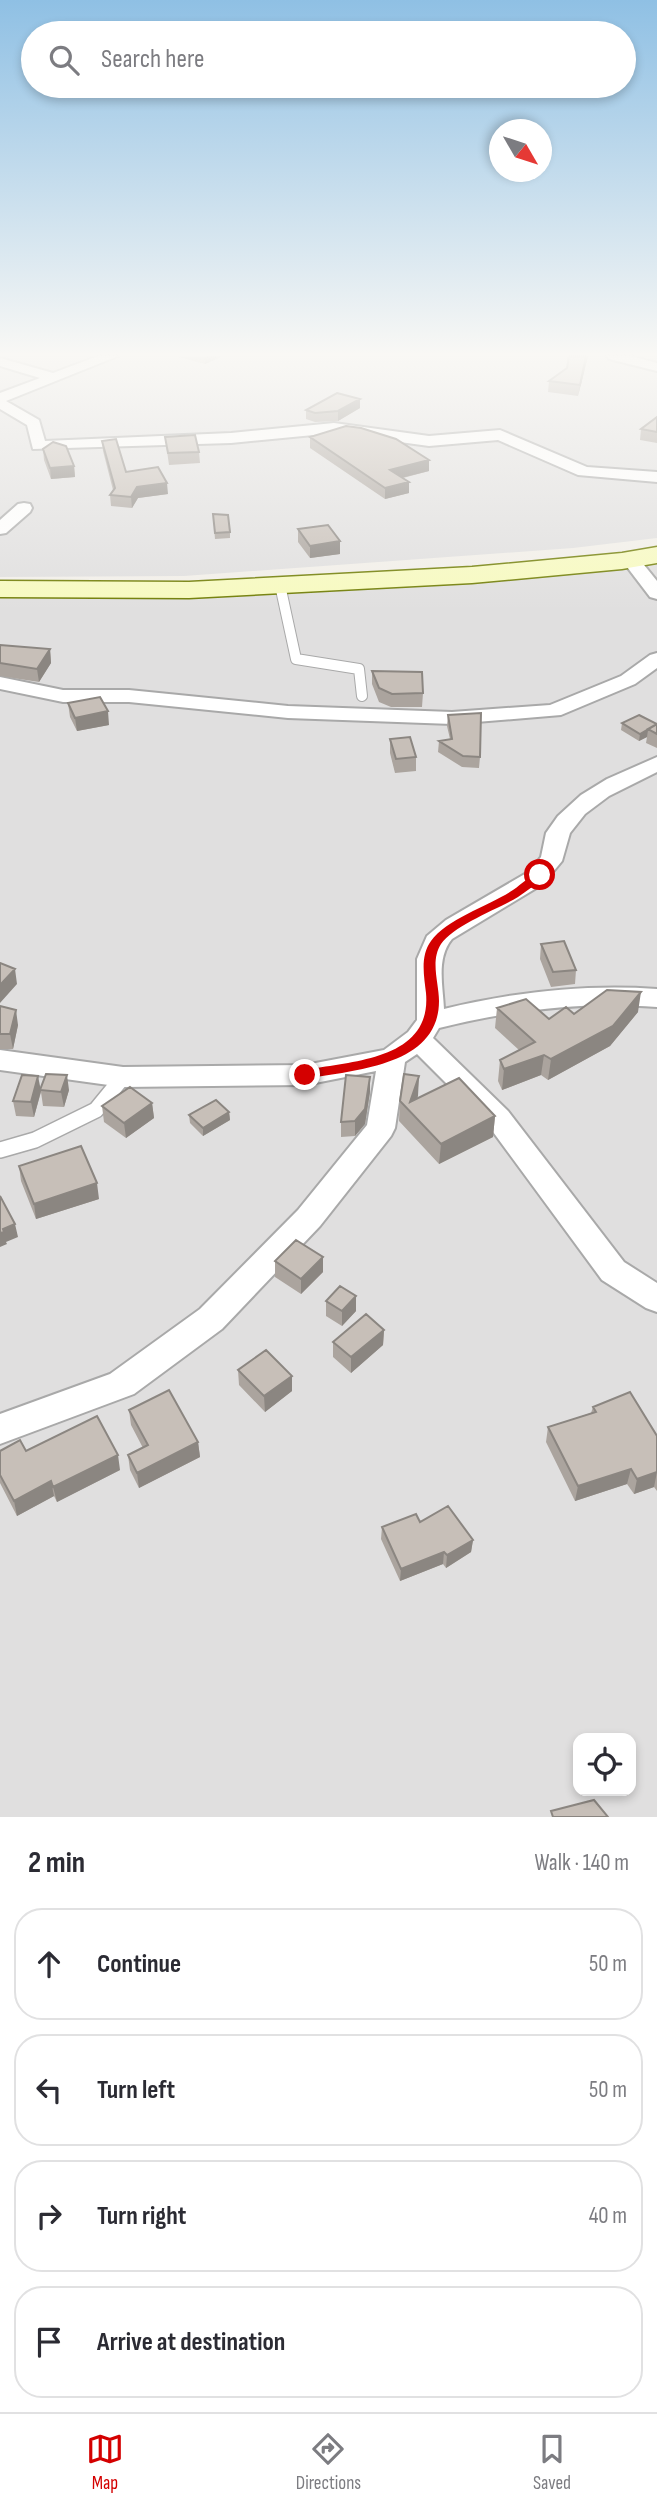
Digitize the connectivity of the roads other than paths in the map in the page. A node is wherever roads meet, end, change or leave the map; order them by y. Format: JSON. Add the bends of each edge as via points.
{"nodes":[{"id":1,"x":37,"y":441,"type":"edge"},
{"id":2,"x":164,"y":441,"type":"edge"},
{"id":3,"x":513,"y":441,"type":"edge"},
{"id":4,"x":657,"y":477,"type":"edge"},
{"id":5,"x":24,"y":508,"type":"dead end"},
{"id":6,"x":0,"y":529,"type":"edge"},
{"id":7,"x":657,"y":546,"type":"edge"},
{"id":8,"x":657,"y":555,"type":"edge"},
{"id":9,"x":630,"y":559,"type":"junction"},
{"id":10,"x":280,"y":585,"type":"junction"},
{"id":11,"x":0,"y":589,"type":"edge"},
{"id":12,"x":657,"y":593,"type":"edge"},
{"id":13,"x":657,"y":659,"type":"edge"},
{"id":14,"x":0,"y":683,"type":"edge"},
{"id":15,"x":362,"y":696,"type":"dead end"},
{"id":16,"x":657,"y":764,"type":"edge"},
{"id":17,"x":657,"y":998,"type":"edge"},
{"id":18,"x":424,"y":1030,"type":"junction"},
{"id":19,"x":392,"y":1058,"type":"junction"},
{"id":20,"x":0,"y":1060,"type":"edge"},
{"id":21,"x":123,"y":1077,"type":"junction"},
{"id":22,"x":0,"y":1150,"type":"edge"},
{"id":23,"x":657,"y":1300,"type":"edge"},
{"id":24,"x":0,"y":1429,"type":"edge"}],
"edges":[{"from":1,"to":2,"type":"street","via":[[38,446]]},
{"from":3,"to":4,"type":"street","via":[[584,472]]},
{"from":5,"to":6,"type":"street"},
{"from":7,"to":11,"type":"main road","via":[[439,567]]},
{"from":8,"to":9,"type":"main road"},
{"from":9,"to":10,"type":"main road","via":[[472,575]]},
{"from":9,"to":12,"type":"street"},
{"from":10,"to":11,"type":"main road","via":[[189,590]]},
{"from":10,"to":15,"type":"lane","via":[[296,659],[359,669]]},
{"from":13,"to":14,"type":"street","via":[[628,680],[554,711],[452,719],[275,711],[129,696],[62,696]]},
{"from":16,"to":18,"type":"street","via":[[594,795],[566,821],[540,875],[436,942],[429,962],[433,1002]]},
{"from":17,"to":18,"type":"street","via":[[619,994],[538,999],[478,1009]]},
{"from":18,"to":19,"type":"street"},
{"from":18,"to":23,"type":"street","via":[[499,1118],[613,1272]]},
{"from":19,"to":21,"type":"street","via":[[305,1075]]},
{"from":19,"to":24,"type":"street","via":[[381,1128],[309,1219],[211,1319],[122,1384]]},
{"from":20,"to":21,"type":"street"},
{"from":21,"to":22,"type":"lane","via":[[96,1110],[35,1140]]}]}
